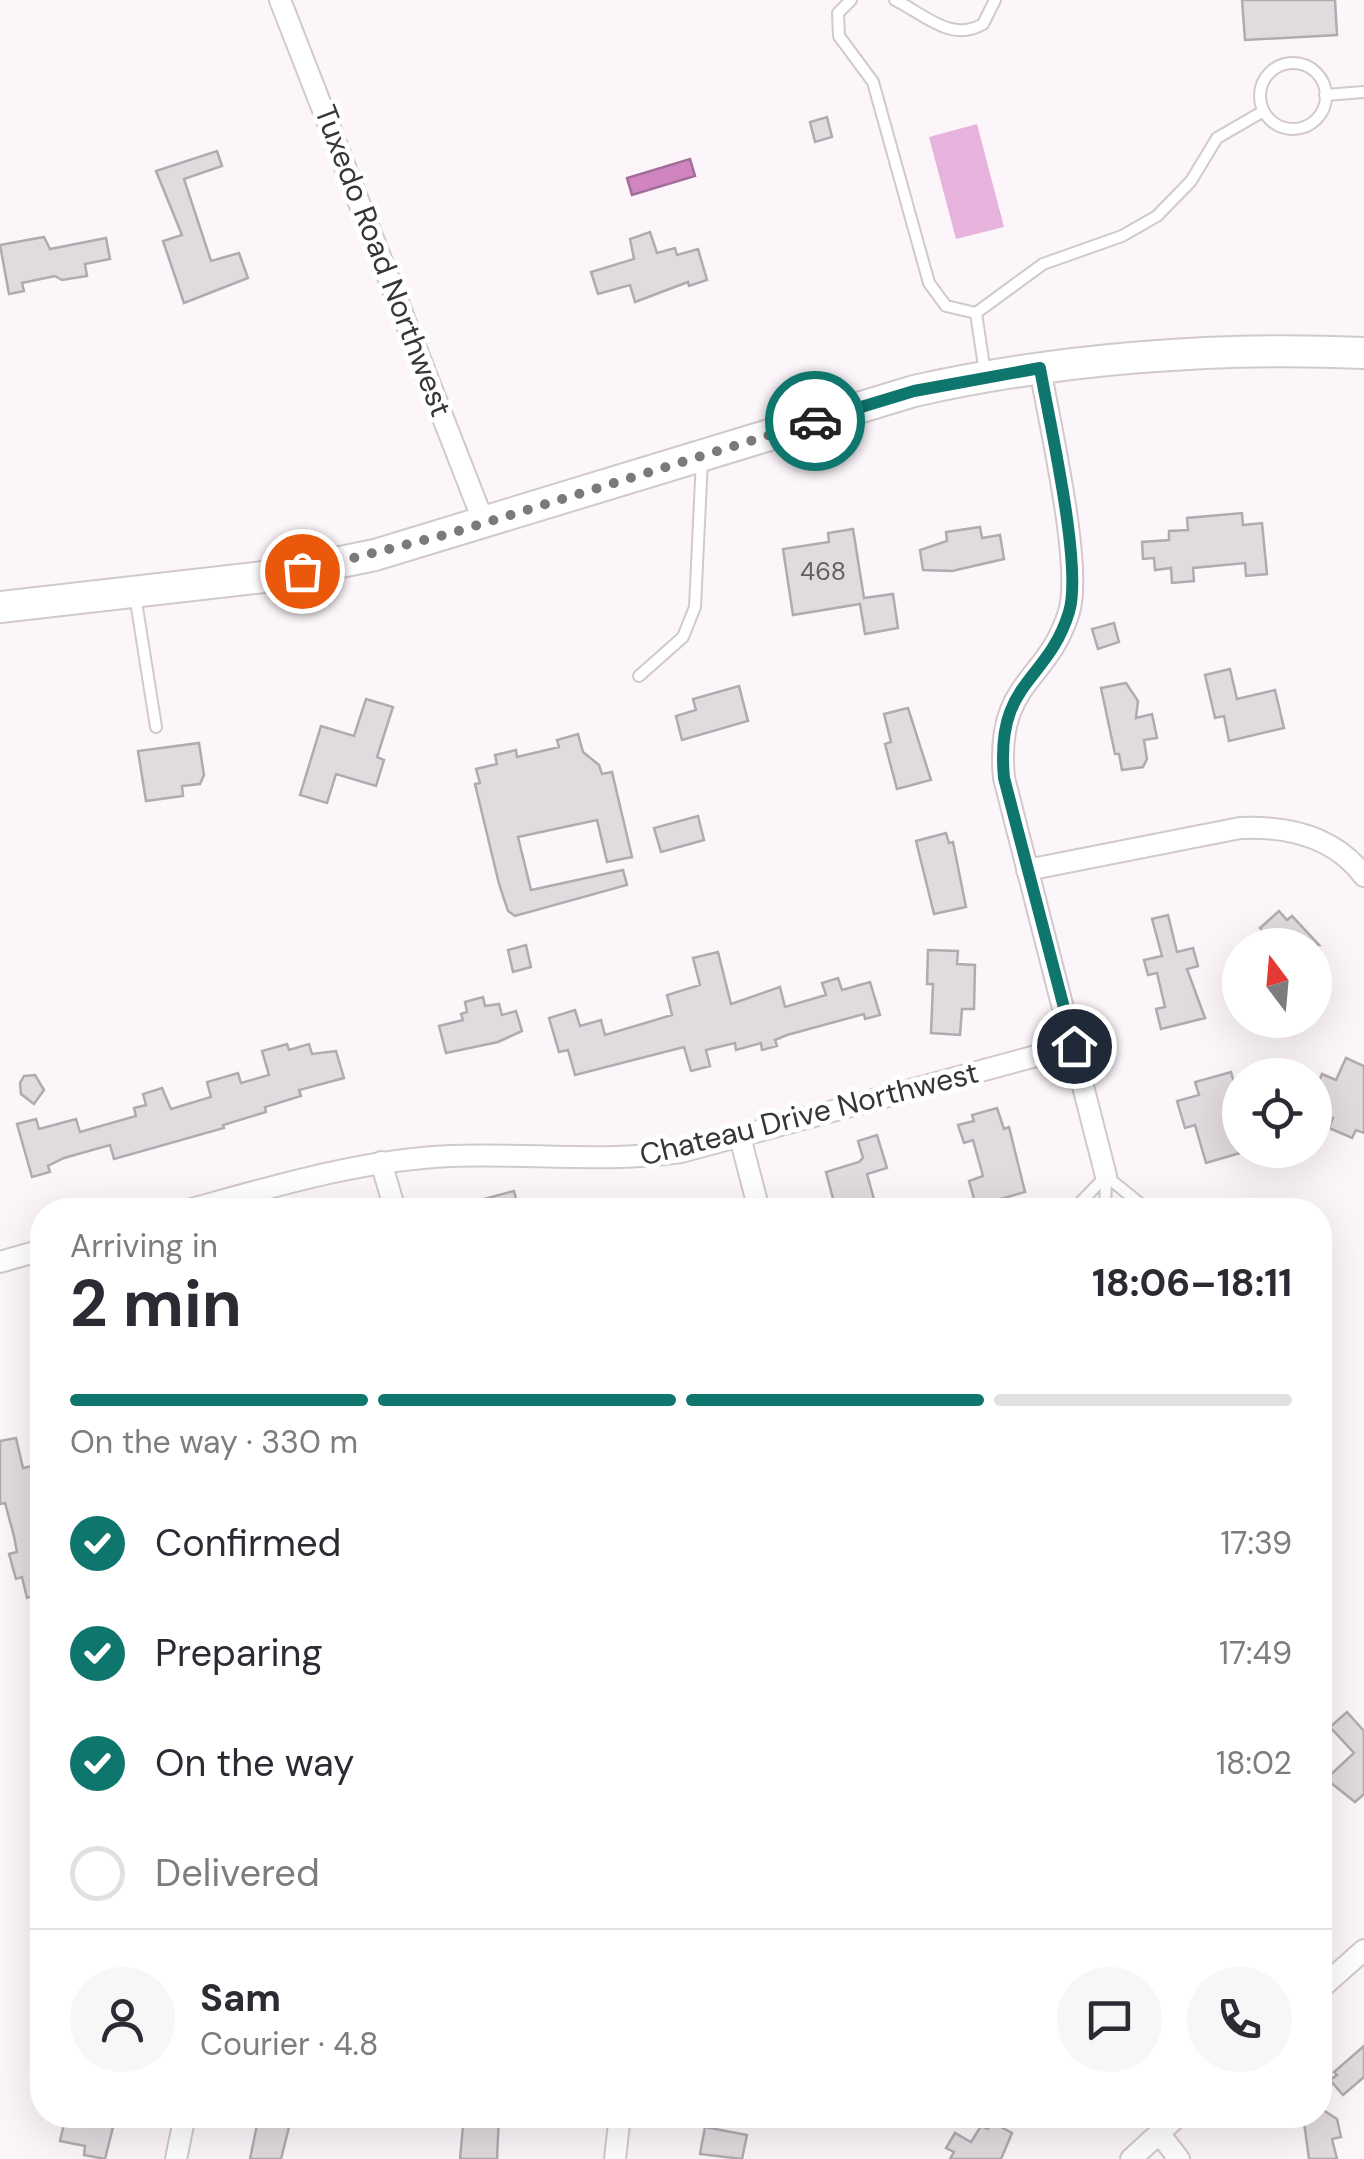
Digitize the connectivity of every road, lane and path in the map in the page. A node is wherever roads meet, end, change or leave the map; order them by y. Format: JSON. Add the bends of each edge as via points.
{"nodes":[{"id":1,"x":280,"y":0,"type":"edge"},
{"id":2,"x":851,"y":0,"type":"edge"},
{"id":3,"x":896,"y":0,"type":"edge"},
{"id":4,"x":995,"y":0,"type":"edge"},
{"id":5,"x":1364,"y":92,"type":"edge"},
{"id":6,"x":1324,"y":95,"type":"junction"},
{"id":7,"x":1262,"y":112,"type":"junction"},
{"id":8,"x":976,"y":313,"type":"junction"},
{"id":9,"x":1364,"y":352,"type":"edge"},
{"id":10,"x":1040,"y":368,"type":"junction"},
{"id":11,"x":985,"y":376,"type":"junction"},
{"id":12,"x":702,"y":456,"type":"junction"},
{"id":13,"x":484,"y":523,"type":"junction"},
{"id":14,"x":135,"y":594,"type":"junction"},
{"id":15,"x":0,"y":608,"type":"edge"},
{"id":16,"x":639,"y":676,"type":"dead end"},
{"id":17,"x":156,"y":727,"type":"dead end"},
{"id":18,"x":1027,"y":870,"type":"junction"},
{"id":19,"x":1364,"y":876,"type":"edge"},
{"id":20,"x":1074,"y":1046,"type":"junction"},
{"id":21,"x":740,"y":1137,"type":"junction"},
{"id":22,"x":382,"y":1162,"type":"junction"},
{"id":23,"x":1106,"y":1176,"type":"junction"},
{"id":24,"x":231,"y":1198,"type":"edge"},
{"id":25,"x":392,"y":1198,"type":"edge"},
{"id":26,"x":756,"y":1198,"type":"edge"},
{"id":27,"x":1084,"y":1198,"type":"edge"},
{"id":28,"x":1105,"y":1198,"type":"edge"},
{"id":29,"x":1133,"y":1198,"type":"edge"},
{"id":30,"x":30,"y":1254,"type":"edge"},
{"id":31,"x":0,"y":1262,"type":"edge"},
{"id":32,"x":1364,"y":1950,"type":"edge"},
{"id":33,"x":1332,"y":1978,"type":"edge"},
{"id":34,"x":182,"y":2128,"type":"edge"},
{"id":35,"x":619,"y":2128,"type":"edge"},
{"id":36,"x":1164,"y":2128,"type":"edge"},
{"id":37,"x":1159,"y":2132,"type":"junction"},
{"id":38,"x":176,"y":2159,"type":"edge"},
{"id":39,"x":615,"y":2159,"type":"edge"},
{"id":40,"x":1131,"y":2159,"type":"edge"},
{"id":41,"x":1179,"y":2159,"type":"edge"}],
"edges":[{"from":1,"to":13,"type":"street","name":"Tuxedo Road Northwest"},
{"from":2,"to":8,"type":"lane","via":[[838,13],[839,36],[873,82],[929,283],[946,306]]},
{"from":3,"to":4,"type":"lane","via":[[962,32],[983,24]]},
{"from":5,"to":6,"type":"lane"},
{"from":6,"to":7,"type":"lane","via":[[1325,109],[1308,128],[1282,129]]},
{"from":6,"to":7,"type":"lane","via":[[1324,82],[1304,64],[1277,66],[1260,86]]},
{"from":7,"to":8,"type":"lane","via":[[1217,138],[1157,216],[1043,264]]},
{"from":8,"to":11,"type":"lane"},
{"from":9,"to":10,"type":"main road","via":[[1256,352]]},
{"from":10,"to":11,"type":"main road"},
{"from":10,"to":18,"type":"street","via":[[1074,586],[1062,630],[1020,688],[1003,732],[1004,778]]},
{"from":11,"to":12,"type":"main road"},
{"from":12,"to":13,"type":"main road"},
{"from":12,"to":16,"type":"lane","via":[[696,607],[683,636]]},
{"from":13,"to":14,"type":"main road","via":[[302,571]]},
{"from":14,"to":15,"type":"main road"},
{"from":14,"to":17,"type":"lane"},
{"from":18,"to":19,"type":"street","via":[[1268,827],[1328,844]]},
{"from":18,"to":20,"type":"street"},
{"from":20,"to":21,"type":"street","name":"Chateau Drive Northwest"},
{"from":20,"to":23,"type":"street"},
{"from":21,"to":22,"type":"street","name":"Chateau Drive Northwest","via":[[625,1160],[453,1156]]},
{"from":21,"to":26,"type":"street"},
{"from":22,"to":24,"type":"street","name":"Chateau Drive Northwest"},
{"from":22,"to":25,"type":"street"},
{"from":23,"to":27,"type":"lane"},
{"from":23,"to":28,"type":"lane"},
{"from":23,"to":29,"type":"lane"},
{"from":30,"to":31,"type":"street"},
{"from":32,"to":33,"type":"street"},
{"from":34,"to":38,"type":"street"},
{"from":35,"to":39,"type":"street"},
{"from":36,"to":37,"type":"street"},
{"from":37,"to":40,"type":"street"},
{"from":37,"to":41,"type":"street"}]}
